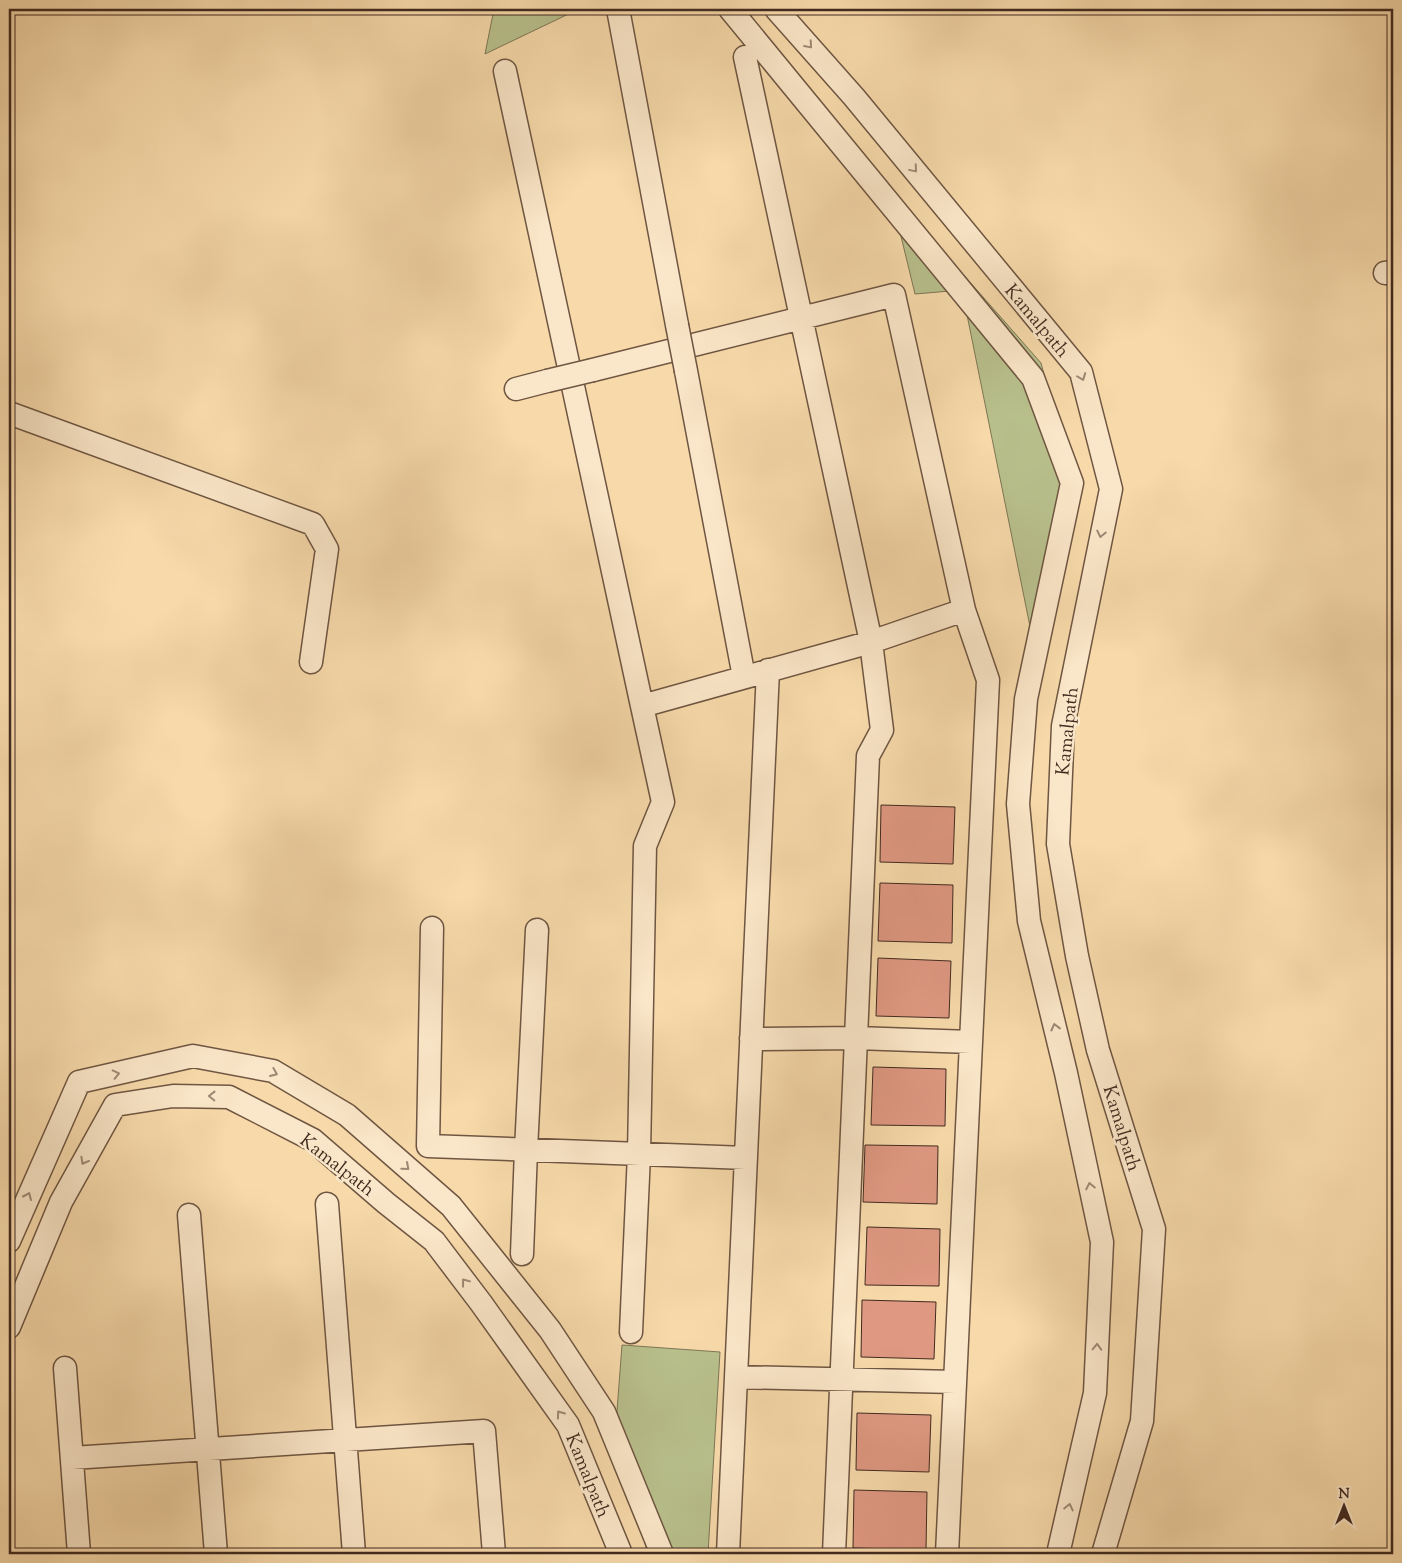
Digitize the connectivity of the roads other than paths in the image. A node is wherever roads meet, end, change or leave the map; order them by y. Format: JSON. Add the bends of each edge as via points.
{"nodes":[{"id":1,"x":618,"y":9,"type":"edge"},
{"id":2,"x":730,"y":9,"type":"edge"},
{"id":3,"x":776,"y":9,"type":"edge"},
{"id":4,"x":745,"y":57,"type":"dead end"},
{"id":5,"x":505,"y":72,"type":"dead end"},
{"id":6,"x":802,"y":318,"type":"junction"},
{"id":7,"x":516,"y":389,"type":"dead end"},
{"id":8,"x":9,"y":413,"type":"edge"},
{"id":9,"x":964,"y":610,"type":"junction"},
{"id":10,"x":871,"y":642,"type":"junction"},
{"id":11,"x":311,"y":662,"type":"dead end"},
{"id":12,"x":768,"y":670,"type":"junction"},
{"id":13,"x":744,"y":677,"type":"junction"},
{"id":14,"x":642,"y":706,"type":"junction"},
{"id":15,"x":432,"y":928,"type":"dead end"},
{"id":16,"x":537,"y":930,"type":"dead end"},
{"id":17,"x":856,"y":1038,"type":"junction"},
{"id":18,"x":751,"y":1039,"type":"junction"},
{"id":19,"x":971,"y":1042,"type":"junction"},
{"id":20,"x":526,"y":1150,"type":"junction"},
{"id":21,"x":639,"y":1154,"type":"junction"},
{"id":22,"x":746,"y":1158,"type":"junction"},
{"id":23,"x":327,"y":1204,"type":"dead end"},
{"id":24,"x":189,"y":1215,"type":"dead end"},
{"id":25,"x":9,"y":1240,"type":"edge"},
{"id":26,"x":522,"y":1254,"type":"dead end"},
{"id":27,"x":9,"y":1327,"type":"edge"},
{"id":28,"x":630,"y":1332,"type":"dead end"},
{"id":29,"x":65,"y":1368,"type":"dead end"},
{"id":30,"x":736,"y":1377,"type":"junction"},
{"id":31,"x":841,"y":1379,"type":"junction"},
{"id":32,"x":955,"y":1382,"type":"junction"},
{"id":33,"x":345,"y":1440,"type":"junction"},
{"id":34,"x":208,"y":1449,"type":"junction"},
{"id":35,"x":72,"y":1458,"type":"junction"},
{"id":36,"x":78,"y":1554,"type":"edge"},
{"id":37,"x":216,"y":1554,"type":"edge"},
{"id":38,"x":354,"y":1554,"type":"edge"},
{"id":39,"x":494,"y":1554,"type":"edge"},
{"id":40,"x":621,"y":1554,"type":"edge"},
{"id":41,"x":662,"y":1554,"type":"edge"},
{"id":42,"x":728,"y":1554,"type":"edge"},
{"id":43,"x":834,"y":1554,"type":"edge"},
{"id":44,"x":947,"y":1554,"type":"edge"},
{"id":45,"x":1058,"y":1554,"type":"edge"},
{"id":46,"x":1103,"y":1554,"type":"edge"}],
"edges":[{"from":1,"to":13,"type":"street","bridge":true},
{"from":45,"to":2,"type":"street","one_way":true,"via":[[1095,1393],[1102,1242],[1029,921],[1018,804],[1026,699],[1072,483],[1033,378]]},
{"from":3,"to":46,"type":"street","name":"Kamalpath","one_way":true,"via":[[854,97],[1081,372],[1111,489],[1063,726],[1058,844],[1077,956],[1098,1050],[1154,1230],[1142,1421]]},
{"from":4,"to":6,"type":"street"},
{"from":5,"to":14,"type":"street"},
{"from":6,"to":7,"type":"street","bridge":true},
{"from":6,"to":9,"type":"street","via":[[894,296]]},
{"from":6,"to":10,"type":"street"},
{"from":8,"to":11,"type":"street","via":[[314,524],[327,549]]},
{"from":9,"to":10,"type":"street"},
{"from":9,"to":19,"type":"street","via":[[988,680]]},
{"from":10,"to":12,"type":"street"},
{"from":10,"to":17,"type":"street","via":[[882,730],[868,756]]},
{"from":12,"to":13,"type":"street"},
{"from":12,"to":18,"type":"street"},
{"from":13,"to":14,"type":"street"},
{"from":14,"to":21,"type":"street","via":[[663,802],[645,846]]},
{"from":15,"to":20,"type":"street","via":[[428,1146]]},
{"from":16,"to":20,"type":"street"},
{"from":17,"to":18,"type":"street"},
{"from":17,"to":19,"type":"street"},
{"from":17,"to":31,"type":"street"},
{"from":18,"to":22,"type":"street"},
{"from":19,"to":32,"type":"street"},
{"from":20,"to":21,"type":"street"},
{"from":20,"to":26,"type":"street"},
{"from":21,"to":22,"type":"street"},
{"from":21,"to":28,"type":"street"},
{"from":22,"to":30,"type":"street"},
{"from":23,"to":33,"type":"street"},
{"from":24,"to":34,"type":"street"},
{"from":25,"to":41,"type":"street","one_way":true,"via":[[79,1082],[193,1056],[273,1071],[347,1115],[451,1206],[550,1330],[604,1412]]},
{"from":40,"to":27,"type":"street","name":"Kamalpath","one_way":true,"via":[[568,1424],[434,1241],[313,1140],[230,1097],[173,1096],[115,1105],[61,1202]]},
{"from":29,"to":35,"type":"street"},
{"from":30,"to":31,"type":"street"},
{"from":30,"to":42,"type":"street"},
{"from":31,"to":32,"type":"street"},
{"from":31,"to":43,"type":"street"},
{"from":32,"to":44,"type":"street"},
{"from":33,"to":34,"type":"street"},
{"from":33,"to":38,"type":"street"},
{"from":33,"to":39,"type":"street","via":[[484,1431]]},
{"from":34,"to":35,"type":"street"},
{"from":34,"to":37,"type":"street"},
{"from":35,"to":36,"type":"street"}]}
